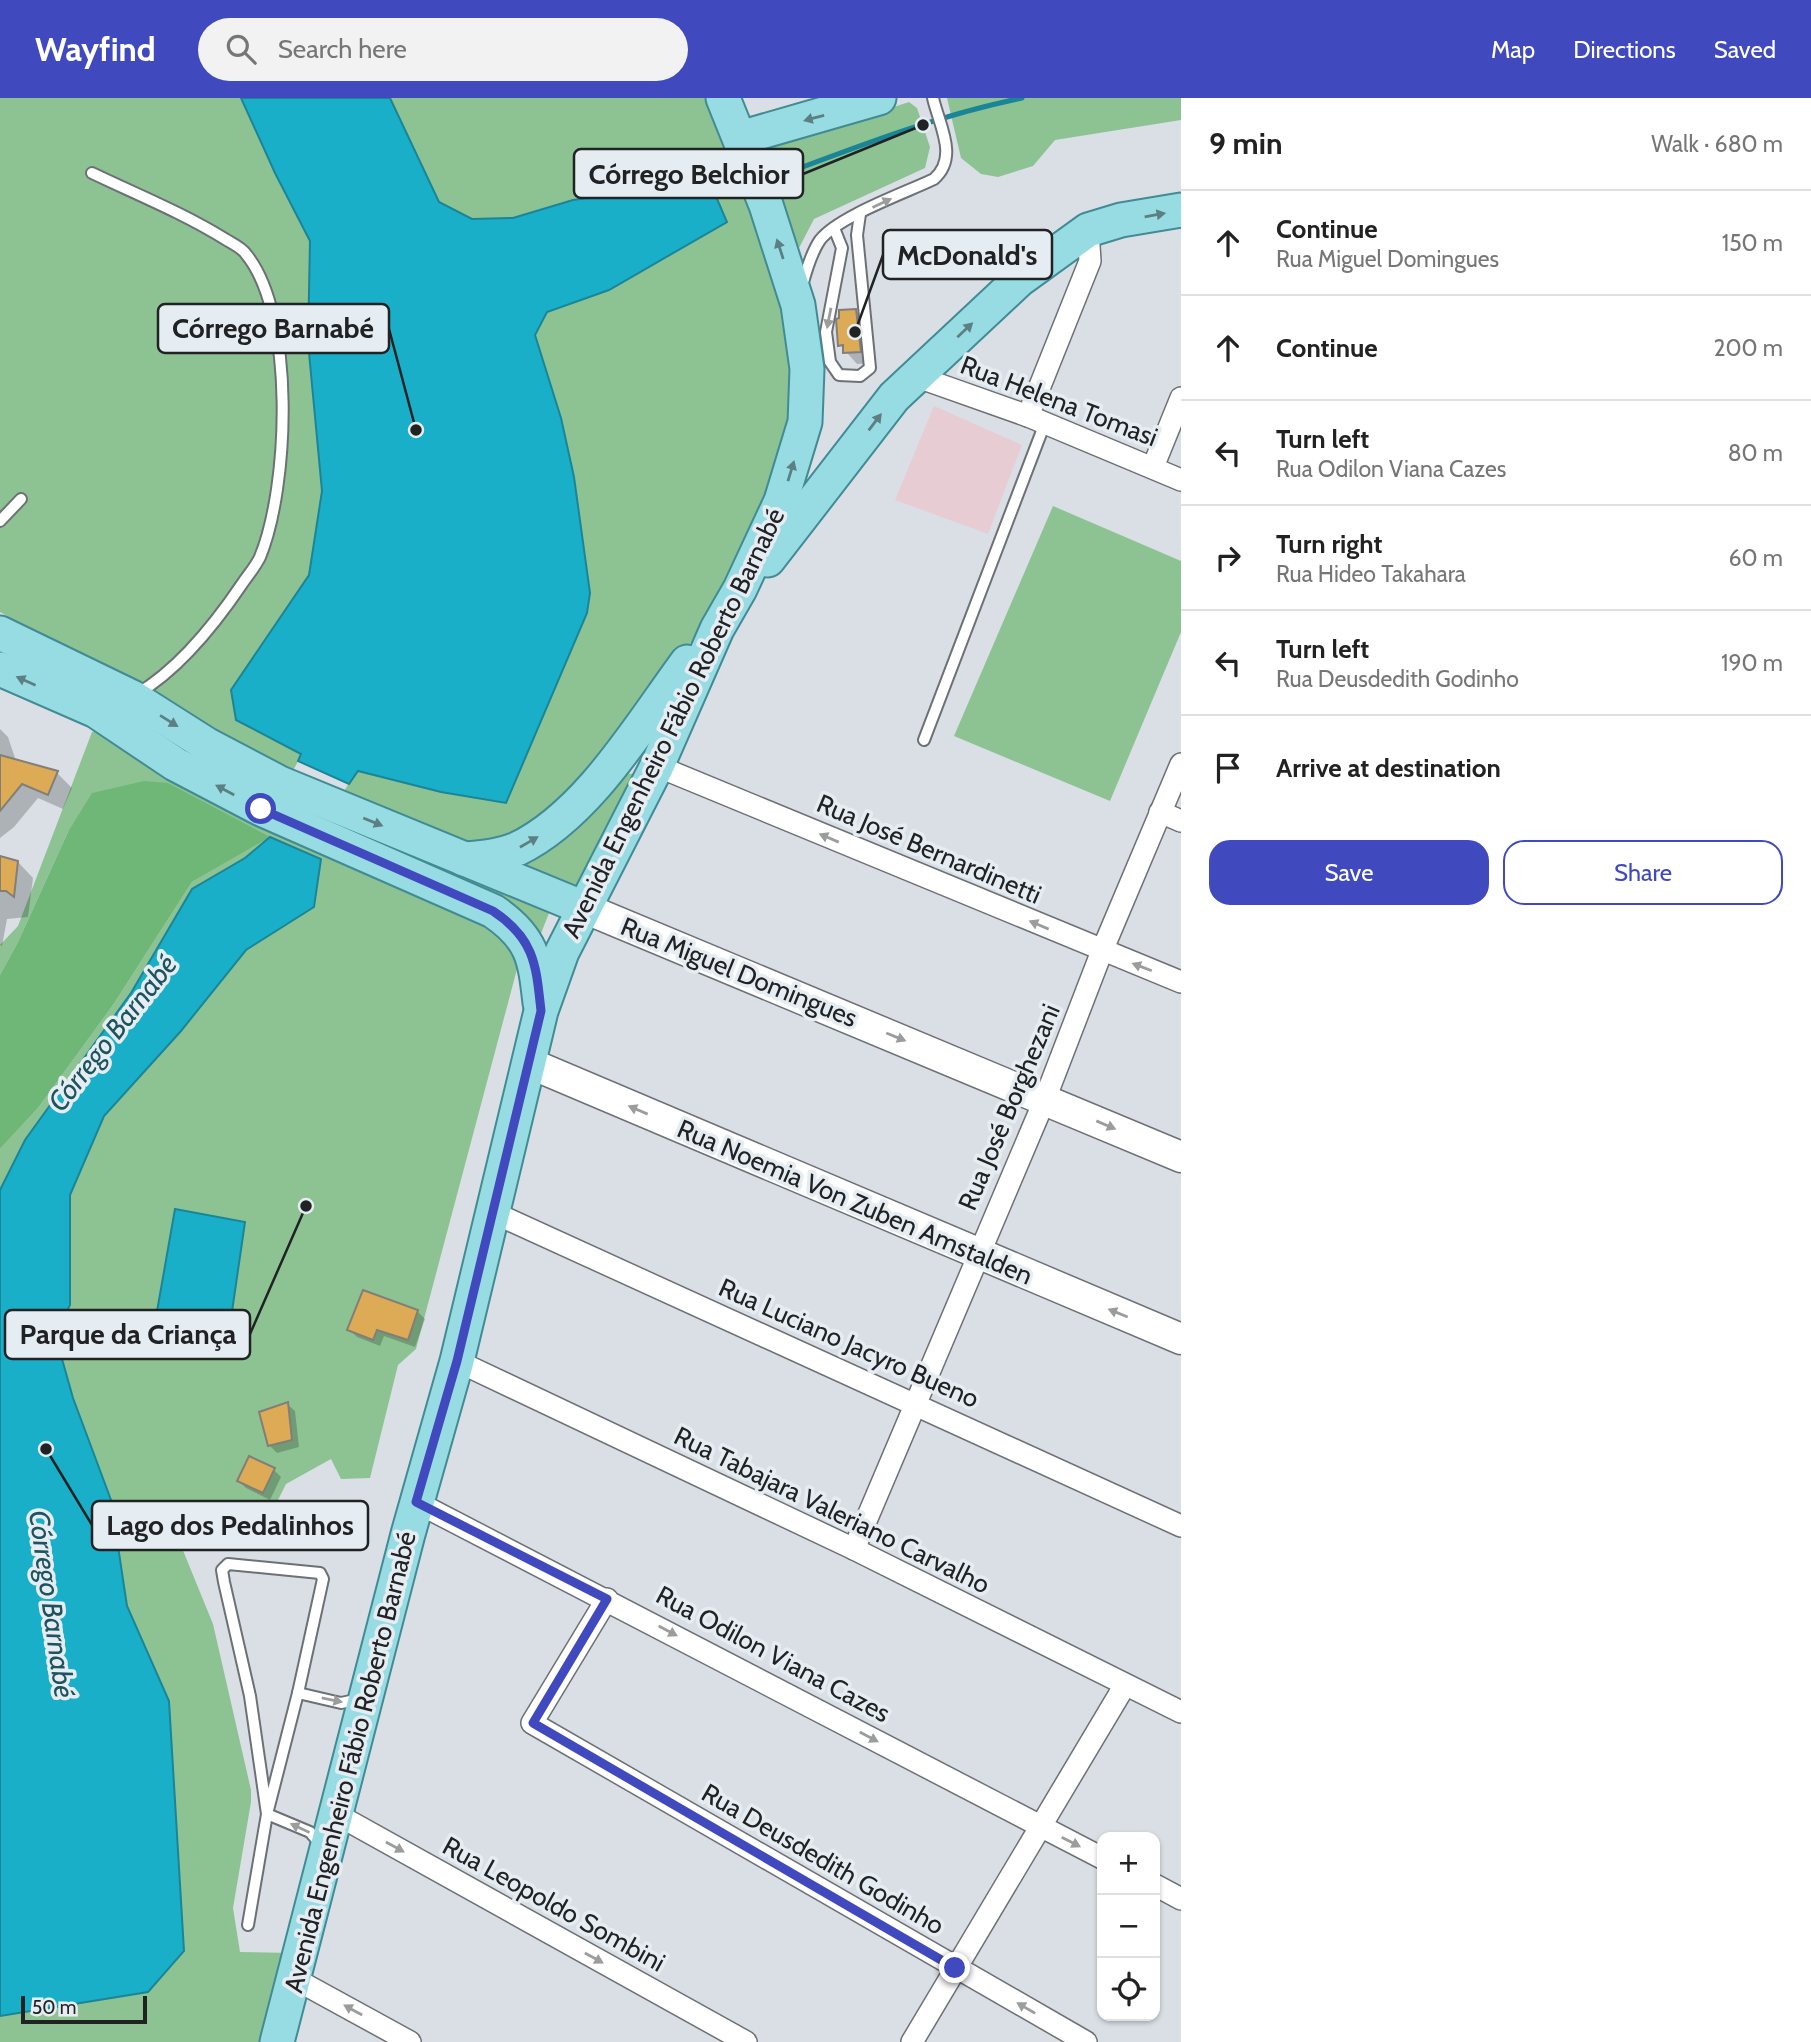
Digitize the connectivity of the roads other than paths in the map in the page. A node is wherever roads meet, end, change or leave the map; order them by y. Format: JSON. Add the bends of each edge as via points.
{"nodes":[{"id":1,"x":723,"y":98,"type":"edge"},
{"id":2,"x":934,"y":100,"type":"edge"},
{"id":3,"x":864,"y":101,"type":"edge"},
{"id":4,"x":740,"y":138,"type":"junction"},
{"id":5,"x":92,"y":173,"type":"dead end"},
{"id":6,"x":1181,"y":210,"type":"edge"},
{"id":7,"x":860,"y":214,"type":"junction"},
{"id":8,"x":1086,"y":222,"type":"junction"},
{"id":9,"x":834,"y":228,"type":"junction"},
{"id":10,"x":797,"y":305,"type":"junction"},
{"id":11,"x":915,"y":376,"type":"junction"},
{"id":12,"x":1181,"y":398,"type":"edge"},
{"id":13,"x":1037,"y":419,"type":"junction"},
{"id":14,"x":1153,"y":467,"type":"junction"},
{"id":15,"x":1181,"y":480,"type":"edge"},
{"id":16,"x":21,"y":499,"type":"dead end"},
{"id":17,"x":0,"y":521,"type":"edge"},
{"id":18,"x":740,"y":589,"type":"junction"},
{"id":19,"x":717,"y":629,"type":"junction"},
{"id":20,"x":0,"y":633,"type":"edge"},
{"id":21,"x":0,"y":670,"type":"edge"},
{"id":22,"x":132,"y":697,"type":"junction"},
{"id":23,"x":924,"y":740,"type":"dead end"},
{"id":24,"x":1181,"y":764,"type":"edge"},
{"id":25,"x":657,"y":766,"type":"junction"},
{"id":26,"x":1160,"y":812,"type":"junction"},
{"id":27,"x":1181,"y":821,"type":"edge"},
{"id":28,"x":464,"y":859,"type":"junction"},
{"id":29,"x":584,"y":908,"type":"junction"},
{"id":30,"x":1102,"y":951,"type":"junction"},
{"id":31,"x":1181,"y":982,"type":"edge"},
{"id":32,"x":541,"y":1011,"type":"junction"},
{"id":33,"x":529,"y":1063,"type":"junction"},
{"id":34,"x":1045,"y":1099,"type":"junction"},
{"id":35,"x":1181,"y":1157,"type":"edge"},
{"id":36,"x":492,"y":1212,"type":"junction"},
{"id":37,"x":977,"y":1255,"type":"junction"},
{"id":38,"x":1181,"y":1339,"type":"edge"},
{"id":39,"x":457,"y":1361,"type":"junction"},
{"id":40,"x":916,"y":1404,"type":"junction"},
{"id":41,"x":416,"y":1502,"type":"junction"},
{"id":42,"x":1181,"y":1526,"type":"edge"},
{"id":43,"x":854,"y":1549,"type":"junction"},
{"id":44,"x":607,"y":1599,"type":"junction"},
{"id":45,"x":1125,"y":1685,"type":"junction"},
{"id":46,"x":298,"y":1693,"type":"junction"},
{"id":47,"x":365,"y":1698,"type":"junction"},
{"id":48,"x":1181,"y":1712,"type":"edge"},
{"id":49,"x":267,"y":1814,"type":"junction"},
{"id":50,"x":336,"y":1814,"type":"junction"},
{"id":51,"x":1040,"y":1826,"type":"junction"},
{"id":52,"x":326,"y":1851,"type":"junction"},
{"id":53,"x":1097,"y":1855,"type":"edge"},
{"id":54,"x":1160,"y":1888,"type":"edge"},
{"id":55,"x":1181,"y":1899,"type":"edge"},
{"id":56,"x":248,"y":1925,"type":"dead end"},
{"id":57,"x":955,"y":1968,"type":"junction"},
{"id":58,"x":295,"y":1979,"type":"junction"},
{"id":59,"x":277,"y":2039,"type":"edge"},
{"id":60,"x":410,"y":2042,"type":"edge"},
{"id":61,"x":746,"y":2042,"type":"edge"},
{"id":62,"x":912,"y":2042,"type":"edge"},
{"id":63,"x":1086,"y":2042,"type":"edge"}],
"edges":[{"from":1,"to":4,"type":"main road","name":"Avenida Engenheiro Fábio Roberto Barnabé"},
{"from":7,"to":2,"type":"lane","one_way":true,"via":[[942,173],[947,148]]},
{"from":3,"to":4,"type":"main road","one_way":true},
{"from":10,"to":4,"type":"main road","name":"Avenida Engenheiro Fábio Roberto Barnabé","one_way":true},
{"from":5,"to":22,"type":"lane","via":[[209,229],[246,252],[267,290],[279,351],[283,414],[275,507],[259,559],[215,624],[155,683]]},
{"from":8,"to":6,"type":"main road","one_way":true},
{"from":7,"to":9,"type":"lane"},
{"from":9,"to":7,"type":"lane","one_way":true,"via":[[842,248],[826,332],[830,362],[839,374],[860,376],[870,368]]},
{"from":11,"to":8,"type":"main road","one_way":true},
{"from":8,"to":13,"type":"street","via":[[1090,261]]},
{"from":9,"to":10,"type":"lane","via":[[812,256]]},
{"from":18,"to":10,"type":"main road","name":"Avenida Engenheiro Fábio Roberto Barnabé","one_way":true,"via":[[781,500],[805,422],[807,369]]},
{"from":11,"to":13,"type":"street","name":"Rua Helena Tomasi"},
{"from":18,"to":11,"type":"main road","one_way":true,"via":[[776,551]]},
{"from":12,"to":14,"type":"street"},
{"from":13,"to":14,"type":"street","name":"Rua Helena Tomasi"},
{"from":13,"to":23,"type":"lane"},
{"from":14,"to":15,"type":"street","name":"Rua Helena Tomasi"},
{"from":16,"to":17,"type":"lane"},
{"from":18,"to":19,"type":"main road","name":"Avenida Engenheiro Fábio Roberto Barnabé"},
{"from":19,"to":25,"type":"main road","name":"Avenida Engenheiro Fábio Roberto Barnabé"},
{"from":28,"to":19,"type":"main road","one_way":true,"via":[[515,850],[548,831],[579,803]]},
{"from":20,"to":22,"type":"main road","name":"Rua Miguel Domingues"},
{"from":32,"to":21,"type":"main road","one_way":true,"via":[[536,962],[520,933],[493,911],[261,809],[175,764],[96,711]]},
{"from":22,"to":28,"type":"main road","name":"Rua Miguel Domingues","one_way":true,"via":[[280,783]]},
{"from":24,"to":26,"type":"street","name":"Rua José Borghezani"},
{"from":25,"to":29,"type":"main road","name":"Avenida Engenheiro Fábio Roberto Barnabé"},
{"from":30,"to":25,"type":"street","name":"Rua José Bernardinetti","one_way":true},
{"from":26,"to":27,"type":"street"},
{"from":26,"to":30,"type":"street","name":"Rua José Borghezani"},
{"from":28,"to":29,"type":"main road","name":"Rua Miguel Domingues"},
{"from":29,"to":32,"type":"main road","name":"Avenida Engenheiro Fábio Roberto Barnabé"},
{"from":29,"to":34,"type":"main road","name":"Rua Miguel Domingues","one_way":true},
{"from":31,"to":30,"type":"street","name":"Rua José Bernardinetti","one_way":true},
{"from":30,"to":34,"type":"street","name":"Rua José Borghezani"},
{"from":32,"to":33,"type":"main road","name":"Avenida Engenheiro Fábio Roberto Barnabé"},
{"from":33,"to":36,"type":"main road","name":"Avenida Engenheiro Fábio Roberto Barnabé"},
{"from":37,"to":33,"type":"main road","name":"Rua Noemia Von Zuben Amstalden","one_way":true},
{"from":34,"to":35,"type":"main road","name":"Rua Miguel Domingues","one_way":true},
{"from":34,"to":37,"type":"street","name":"Rua José Borghezani"},
{"from":36,"to":39,"type":"main road","name":"Avenida Engenheiro Fábio Roberto Barnabé"},
{"from":36,"to":40,"type":"street","name":"Rua Luciano Jacyro Bueno"},
{"from":38,"to":37,"type":"main road","name":"Rua Noemia Von Zuben Amstalden","one_way":true},
{"from":37,"to":40,"type":"street","name":"Rua José Borghezani"},
{"from":39,"to":41,"type":"main road","name":"Avenida Engenheiro Fábio Roberto Barnabé"},
{"from":39,"to":43,"type":"street","name":"Rua Tabajara Valeriano Carvalho"},
{"from":40,"to":42,"type":"street","name":"Rua Luciano Jacyro Bueno"},
{"from":40,"to":43,"type":"street","name":"Rua José Borghezani"},
{"from":41,"to":44,"type":"street","name":"Rua Odilon Viana Cazes"},
{"from":41,"to":47,"type":"main road","name":"Avenida Engenheiro Fábio Roberto Barnabé"},
{"from":43,"to":45,"type":"street","name":"Rua Tabajara Valeriano Carvalho"},
{"from":44,"to":51,"type":"street","name":"Rua Odilon Viana Cazes","one_way":true},
{"from":44,"to":57,"type":"street","name":"Rua Deusdedith Godinho","via":[[533,1723]]},
{"from":45,"to":48,"type":"street","name":"Rua Tabajara Valeriano Carvalho"},
{"from":45,"to":51,"type":"street"},
{"from":46,"to":47,"type":"lane","one_way":true,"via":[[341,1703]]},
{"from":46,"to":49,"type":"lane"},
{"from":46,"to":49,"type":"lane","via":[[323,1579],[320,1573],[228,1564],[222,1570],[250,1696]]},
{"from":47,"to":50,"type":"main road","name":"Avenida Engenheiro Fábio Roberto Barnabé"},
{"from":52,"to":49,"type":"lane","one_way":true,"via":[[310,1832]]},
{"from":49,"to":56,"type":"lane"},
{"from":50,"to":52,"type":"main road","name":"Avenida Engenheiro Fábio Roberto Barnabé"},
{"from":50,"to":61,"type":"street","name":"Rua Leopoldo Sombini","one_way":true},
{"from":51,"to":53,"type":"street","name":"Rua Odilon Viana Cazes","one_way":true},
{"from":51,"to":57,"type":"street"},
{"from":52,"to":58,"type":"main road","name":"Avenida Engenheiro Fábio Roberto Barnabé"},
{"from":54,"to":55,"type":"street"},
{"from":57,"to":62,"type":"street"},
{"from":63,"to":57,"type":"street","name":"Rua Deusdedith Godinho","one_way":true},
{"from":58,"to":59,"type":"main road","name":"Avenida Engenheiro Fábio Roberto Barnabé"},
{"from":60,"to":58,"type":"street","one_way":true}]}
